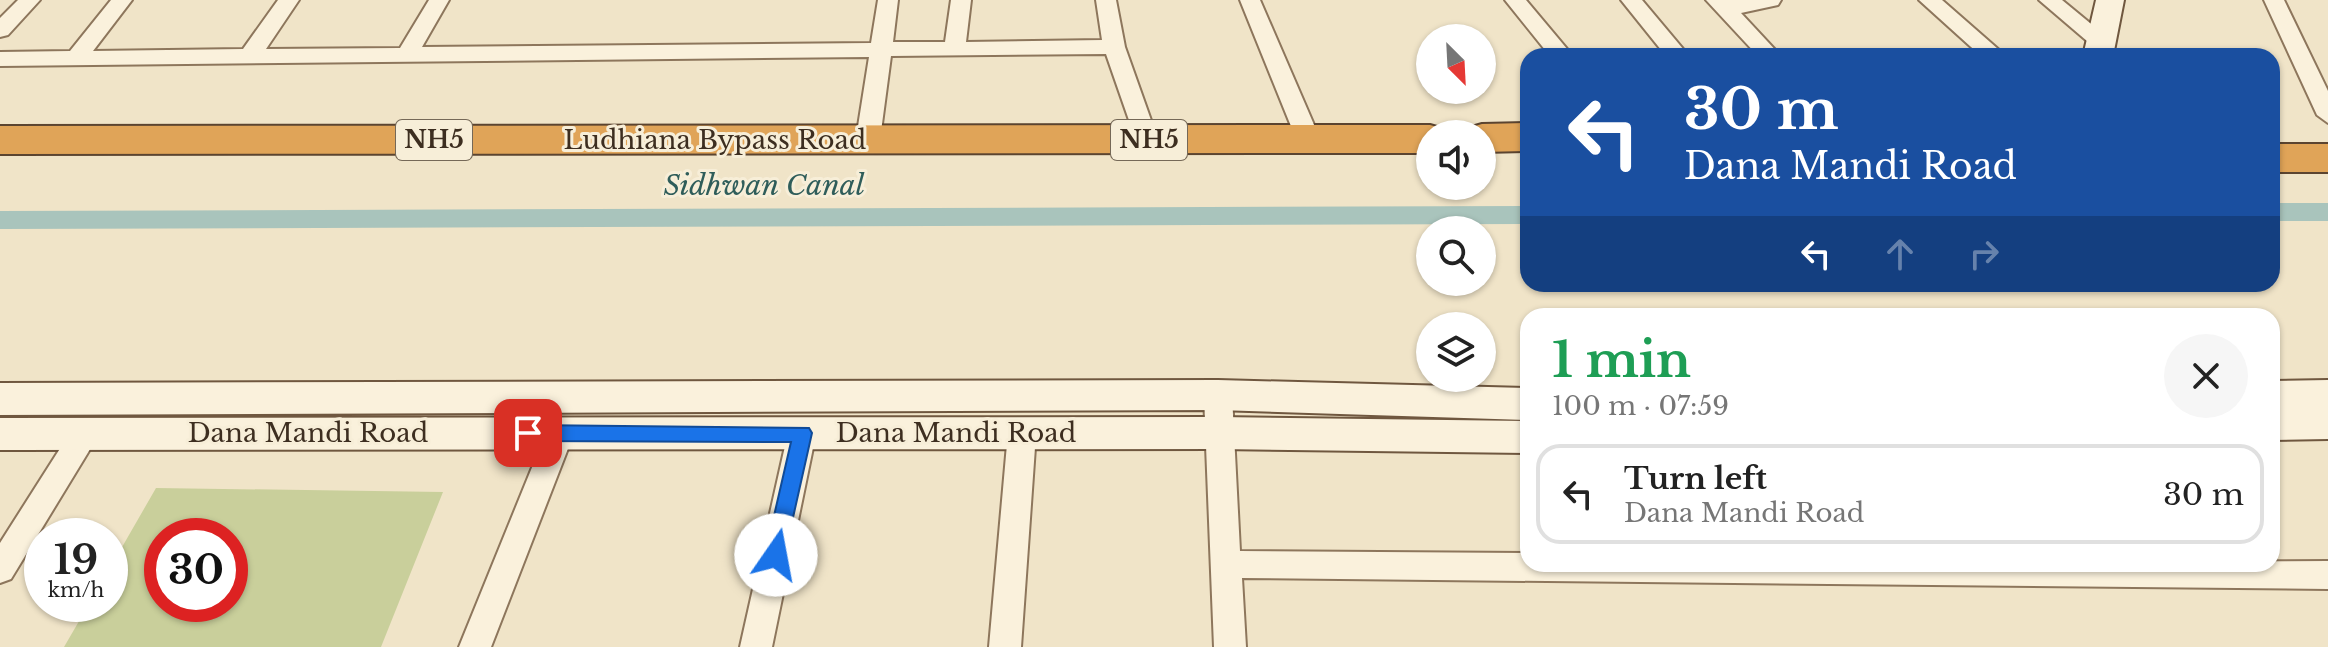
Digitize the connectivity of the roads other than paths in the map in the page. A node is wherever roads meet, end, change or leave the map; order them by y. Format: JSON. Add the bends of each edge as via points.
{"nodes":[{"id":1,"x":30,"y":0,"type":"edge"},
{"id":2,"x":122,"y":0,"type":"edge"},
{"id":3,"x":289,"y":0,"type":"edge"},
{"id":4,"x":439,"y":0,"type":"edge"},
{"id":5,"x":873,"y":0,"type":"edge"},
{"id":6,"x":888,"y":0,"type":"edge"},
{"id":7,"x":961,"y":0,"type":"edge"},
{"id":8,"x":1106,"y":0,"type":"edge"},
{"id":9,"x":1250,"y":0,"type":"edge"},
{"id":10,"x":1515,"y":0,"type":"edge"},
{"id":11,"x":1631,"y":0,"type":"edge"},
{"id":12,"x":1771,"y":0,"type":"edge"},
{"id":13,"x":1929,"y":0,"type":"edge"},
{"id":14,"x":2049,"y":0,"type":"edge"},
{"id":15,"x":2110,"y":0,"type":"edge"},
{"id":16,"x":2274,"y":0,"type":"edge"},
{"id":17,"x":1721,"y":5,"type":"edge"},
{"id":18,"x":0,"y":30,"type":"edge"},
{"id":19,"x":1114,"y":47,"type":"junction"},
{"id":20,"x":1555,"y":48,"type":"edge"},
{"id":21,"x":1671,"y":48,"type":"edge"},
{"id":22,"x":1762,"y":48,"type":"edge"},
{"id":23,"x":1986,"y":48,"type":"edge"},
{"id":24,"x":2099,"y":48,"type":"edge"},
{"id":25,"x":2100,"y":48,"type":"edge"},
{"id":26,"x":954,"y":51,"type":"junction"},
{"id":27,"x":879,"y":52,"type":"junction"},
{"id":28,"x":406,"y":56,"type":"junction"},
{"id":29,"x":249,"y":57,"type":"junction"},
{"id":30,"x":0,"y":59,"type":"edge"},
{"id":31,"x":75,"y":59,"type":"junction"},
{"id":32,"x":2328,"y":115,"type":"edge"},
{"id":33,"x":1520,"y":137,"type":"edge"},
{"id":34,"x":1496,"y":138,"type":"edge"},
{"id":35,"x":868,"y":139,"type":"junction"},
{"id":36,"x":1416,"y":139,"type":"edge"},
{"id":37,"x":0,"y":140,"type":"edge"},
{"id":38,"x":1146,"y":140,"type":"junction"},
{"id":39,"x":1309,"y":141,"type":"junction"},
{"id":40,"x":2280,"y":141,"type":"edge"},
{"id":41,"x":2328,"y":141,"type":"edge"},
{"id":42,"x":1496,"y":154,"type":"edge"},
{"id":43,"x":1520,"y":154,"type":"edge"},
{"id":44,"x":1416,"y":155,"type":"edge"},
{"id":45,"x":0,"y":156,"type":"edge"},
{"id":46,"x":2280,"y":158,"type":"edge"},
{"id":47,"x":2328,"y":158,"type":"edge"},
{"id":48,"x":1218,"y":395,"type":"junction"},
{"id":49,"x":2328,"y":395,"type":"edge"},
{"id":50,"x":2280,"y":396,"type":"edge"},
{"id":51,"x":0,"y":399,"type":"edge"},
{"id":52,"x":1520,"y":404,"type":"edge"},
{"id":53,"x":2328,"y":423,"type":"edge"},
{"id":54,"x":2280,"y":424,"type":"edge"},
{"id":55,"x":85,"y":433,"type":"junction"},
{"id":56,"x":560,"y":433,"type":"junction"},
{"id":57,"x":802,"y":433,"type":"junction"},
{"id":58,"x":1022,"y":433,"type":"junction"},
{"id":59,"x":1219,"y":433,"type":"junction"},
{"id":60,"x":0,"y":434,"type":"edge"},
{"id":61,"x":1520,"y":437,"type":"edge"},
{"id":62,"x":1226,"y":564,"type":"junction"},
{"id":63,"x":1520,"y":567,"type":"edge"},
{"id":64,"x":0,"y":569,"type":"edge"},
{"id":65,"x":2027,"y":572,"type":"edge"},
{"id":66,"x":2328,"y":575,"type":"edge"},
{"id":67,"x":475,"y":647,"type":"edge"},
{"id":68,"x":756,"y":647,"type":"edge"},
{"id":69,"x":1005,"y":647,"type":"edge"},
{"id":70,"x":1230,"y":647,"type":"edge"}],
"edges":[{"from":1,"to":18,"type":"street"},
{"from":2,"to":31,"type":"street"},
{"from":3,"to":29,"type":"street"},
{"from":4,"to":28,"type":"street"},
{"from":5,"to":6,"type":"street"},
{"from":6,"to":27,"type":"street"},
{"from":7,"to":26,"type":"street"},
{"from":8,"to":19,"type":"street"},
{"from":9,"to":39,"type":"street"},
{"from":10,"to":20,"type":"street"},
{"from":11,"to":21,"type":"street"},
{"from":12,"to":17,"type":"street"},
{"from":13,"to":23,"type":"street"},
{"from":14,"to":24,"type":"street"},
{"from":15,"to":25,"type":"street"},
{"from":16,"to":32,"type":"street"},
{"from":17,"to":22,"type":"street"},
{"from":19,"to":26,"type":"street"},
{"from":19,"to":38,"type":"street"},
{"from":26,"to":27,"type":"street"},
{"from":27,"to":28,"type":"street"},
{"from":27,"to":35,"type":"street"},
{"from":28,"to":29,"type":"street"},
{"from":29,"to":31,"type":"street"},
{"from":30,"to":31,"type":"street"},
{"from":33,"to":34,"type":"highway"},
{"from":35,"to":37,"type":"highway","name":"Ludhiana Bypass Road","number":"NH5"},
{"from":35,"to":38,"type":"highway","name":"Ludhiana Bypass Road","number":"NH5"},
{"from":36,"to":39,"type":"highway","name":"Ludhiana Bypass Road","number":"NH5"},
{"from":38,"to":39,"type":"highway","name":"Ludhiana Bypass Road","number":"NH5"},
{"from":40,"to":41,"type":"highway"},
{"from":42,"to":43,"type":"highway"},
{"from":44,"to":45,"type":"highway","name":"Ludhiana Bypass Road","number":"NH5"},
{"from":46,"to":47,"type":"highway"},
{"from":48,"to":51,"type":"street"},
{"from":48,"to":52,"type":"street"},
{"from":48,"to":59,"type":"street"},
{"from":49,"to":50,"type":"street"},
{"from":53,"to":54,"type":"street"},
{"from":55,"to":56,"type":"street","name":"Dana Mandi Road"},
{"from":55,"to":60,"type":"street","name":"Dana Mandi Road"},
{"from":55,"to":64,"type":"street"},
{"from":56,"to":57,"type":"street","name":"Dana Mandi Road"},
{"from":56,"to":67,"type":"street"},
{"from":57,"to":58,"type":"street","name":"Dana Mandi Road"},
{"from":57,"to":68,"type":"street"},
{"from":58,"to":59,"type":"street","name":"Dana Mandi Road"},
{"from":58,"to":69,"type":"street"},
{"from":59,"to":61,"type":"street","name":"Dana Mandi Road"},
{"from":59,"to":62,"type":"street"},
{"from":62,"to":63,"type":"street"},
{"from":62,"to":70,"type":"street"},
{"from":65,"to":66,"type":"street"}]}
